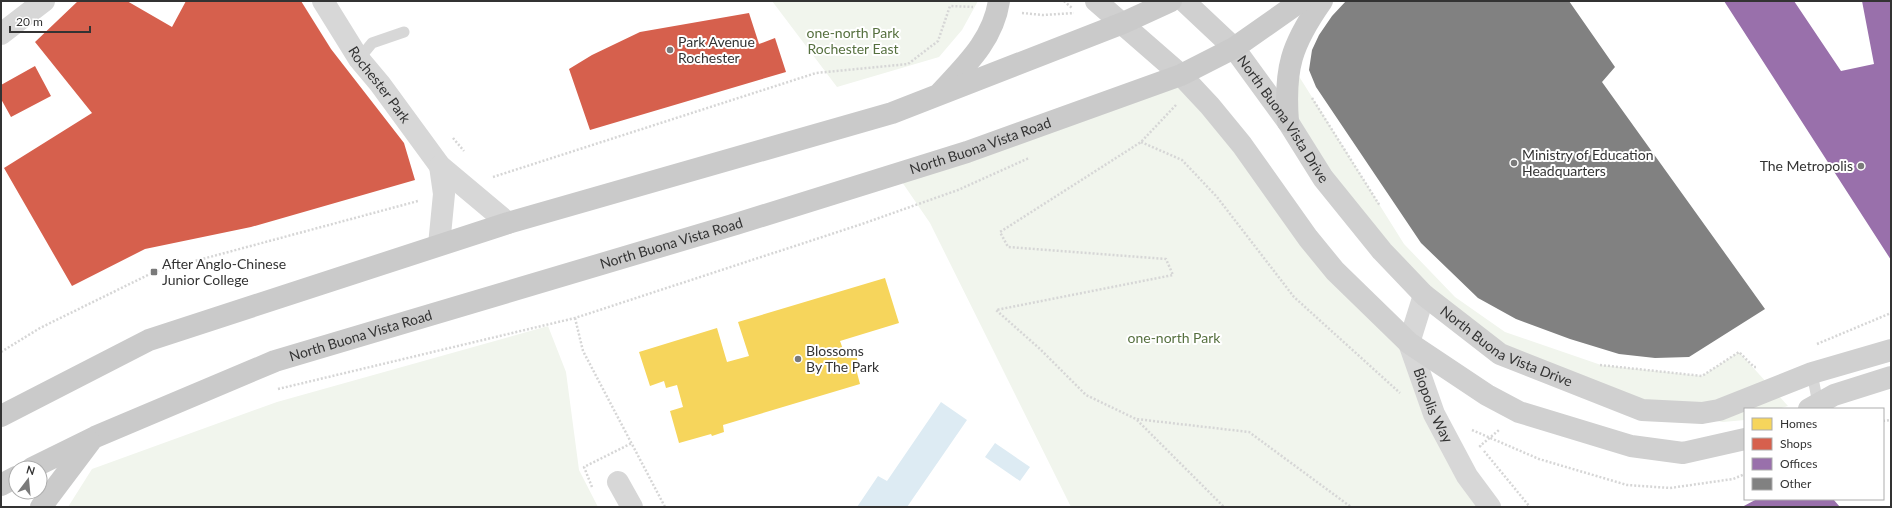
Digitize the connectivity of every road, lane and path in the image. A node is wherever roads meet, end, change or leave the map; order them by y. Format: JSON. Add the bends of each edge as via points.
{"nodes":[{"id":1,"x":44,"y":1,"type":"edge"},
{"id":2,"x":323,"y":1,"type":"edge"},
{"id":3,"x":1096,"y":1,"type":"edge"},
{"id":4,"x":1171,"y":1,"type":"edge"},
{"id":5,"x":1184,"y":1,"type":"edge"},
{"id":6,"x":1301,"y":1,"type":"edge"},
{"id":7,"x":1322,"y":1,"type":"edge"},
{"id":8,"x":999,"y":4,"type":"edge"},
{"id":9,"x":1077,"y":12,"type":"dead end"},
{"id":10,"x":1124,"y":23,"type":"junction"},
{"id":11,"x":404,"y":32,"type":"dead end"},
{"id":12,"x":1,"y":34,"type":"edge"},
{"id":13,"x":1234,"y":48,"type":"junction"},
{"id":14,"x":359,"y":59,"type":"junction"},
{"id":15,"x":1181,"y":75,"type":"junction"},
{"id":16,"x":1311,"y":96,"type":"dead end"},
{"id":17,"x":936,"y":97,"type":"junction"},
{"id":18,"x":1174,"y":102,"type":"dead end"},
{"id":19,"x":1288,"y":122,"type":"junction"},
{"id":20,"x":1141,"y":142,"type":"junction"},
{"id":21,"x":1036,"y":155,"type":"dead end"},
{"id":22,"x":440,"y":166,"type":"junction"},
{"id":23,"x":487,"y":179,"type":"dead end"},
{"id":24,"x":424,"y":200,"type":"dead end"},
{"id":25,"x":1383,"y":210,"type":"dead end"},
{"id":26,"x":508,"y":223,"type":"junction"},
{"id":27,"x":440,"y":245,"type":"junction"},
{"id":28,"x":1424,"y":295,"type":"junction"},
{"id":29,"x":1891,"y":313,"type":"edge"},
{"id":30,"x":575,"y":318,"type":"junction"},
{"id":31,"x":1409,"y":342,"type":"junction"},
{"id":32,"x":1816,"y":344,"type":"dead end"},
{"id":33,"x":1891,"y":350,"type":"edge"},
{"id":34,"x":1,"y":352,"type":"edge"},
{"id":35,"x":1594,"y":362,"type":"dead end"},
{"id":36,"x":1761,"y":365,"type":"dead end"},
{"id":37,"x":1812,"y":373,"type":"junction"},
{"id":38,"x":1891,"y":377,"type":"edge"},
{"id":39,"x":275,"y":390,"type":"dead end"},
{"id":40,"x":1402,"y":394,"type":"dead end"},
{"id":41,"x":1814,"y":406,"type":"edge"},
{"id":42,"x":1519,"y":412,"type":"junction"},
{"id":43,"x":1,"y":416,"type":"edge"},
{"id":44,"x":1136,"y":419,"type":"junction"},
{"id":45,"x":1469,"y":429,"type":"dead end"},
{"id":46,"x":95,"y":437,"type":"junction"},
{"id":47,"x":1744,"y":439,"type":"edge"},
{"id":48,"x":48,"y":460,"type":"edge"},
{"id":49,"x":1744,"y":474,"type":"edge"},
{"id":50,"x":618,"y":482,"type":"dead end"},
{"id":51,"x":41,"y":507,"type":"edge"},
{"id":52,"x":632,"y":507,"type":"edge"},
{"id":53,"x":665,"y":507,"type":"edge"},
{"id":54,"x":1224,"y":507,"type":"edge"},
{"id":55,"x":1351,"y":507,"type":"edge"},
{"id":56,"x":1490,"y":507,"type":"edge"},
{"id":57,"x":1530,"y":507,"type":"edge"}],
"edges":[{"from":1,"to":12,"type":"street"},
{"from":2,"to":14,"type":"street","name":"Rochester Park"},
{"from":3,"to":10,"type":"street"},
{"from":4,"to":10,"type":"main road"},
{"from":5,"to":13,"type":"street","name":"North Buona Vista Drive"},
{"from":6,"to":13,"type":"main road","name":"North Buona Vista Road"},
{"from":7,"to":19,"type":"main road","via":[[1303,31],[1290,62],[1286,93]]},
{"from":8,"to":9,"type":"path","via":[[1043,15]]},
{"from":8,"to":17,"type":"main road","via":[[983,44]]},
{"from":8,"to":23,"type":"path","via":[[950,6],[938,41],[908,64],[816,73]]},
{"from":10,"to":15,"type":"street"},
{"from":10,"to":17,"type":"main road"},
{"from":11,"to":14,"type":"lane","via":[[372,43]]},
{"from":13,"to":15,"type":"main road","name":"North Buona Vista Road"},
{"from":13,"to":19,"type":"street","name":"North Buona Vista Drive"},
{"from":14,"to":22,"type":"street","name":"Rochester Park"},
{"from":15,"to":31,"type":"street","via":[[1242,145],[1308,238],[1335,271]]},
{"from":15,"to":46,"type":"main road","name":"North Buona Vista Road","via":[[959,154],[728,226],[275,361]]},
{"from":16,"to":25,"type":"path"},
{"from":17,"to":26,"type":"main road","via":[[892,113]]},
{"from":18,"to":20,"type":"path","via":[[1180,100]]},
{"from":19,"to":28,"type":"street","name":"North Buona Vista Drive","via":[[1323,178],[1382,251]]},
{"from":20,"to":40,"type":"path","via":[[1182,160],[1216,197],[1294,297]]},
{"from":20,"to":44,"type":"path","via":[[1000,232],[1008,247],[1166,259],[1173,274],[996,310],[1040,348],[1086,394]]},
{"from":21,"to":30,"type":"path","via":[[922,203]]},
{"from":22,"to":26,"type":"street","name":"Rochester Park"},
{"from":22,"to":27,"type":"street","name":"Rochester Park","via":[[444,194]]},
{"from":24,"to":34,"type":"path","via":[[154,272],[40,328]]},
{"from":26,"to":27,"type":"main road"},
{"from":27,"to":43,"type":"main road","via":[[149,340]]},
{"from":28,"to":31,"type":"street"},
{"from":28,"to":37,"type":"street","name":"North Buona Vista Drive","via":[[1500,354],[1642,410],[1702,413],[1719,410]]},
{"from":29,"to":32,"type":"path"},
{"from":30,"to":39,"type":"path"},
{"from":30,"to":53,"type":"path","via":[[583,350]]},
{"from":31,"to":42,"type":"street","via":[[1487,395]]},
{"from":31,"to":56,"type":"street","name":"Biopolis Way","via":[[1434,414],[1467,476]]},
{"from":33,"to":37,"type":"street","name":"North Buona Vista Drive"},
{"from":35,"to":36,"type":"path","via":[[1601,365],[1702,376],[1739,352],[1754,367]]},
{"from":37,"to":41,"type":"lane"},
{"from":38,"to":41,"type":"street","via":[[1834,395]]},
{"from":42,"to":47,"type":"street","via":[[1631,446],[1683,453]]},
{"from":42,"to":57,"type":"path","via":[[1480,446]]},
{"from":44,"to":54,"type":"path"},
{"from":44,"to":55,"type":"path","via":[[1249,432]]},
{"from":45,"to":49,"type":"path","via":[[1539,459],[1627,485],[1670,488],[1733,479]]},
{"from":46,"to":48,"type":"main road","name":"North Buona Vista Road"},
{"from":46,"to":51,"type":"main road"},
{"from":50,"to":52,"type":"street"}]}
